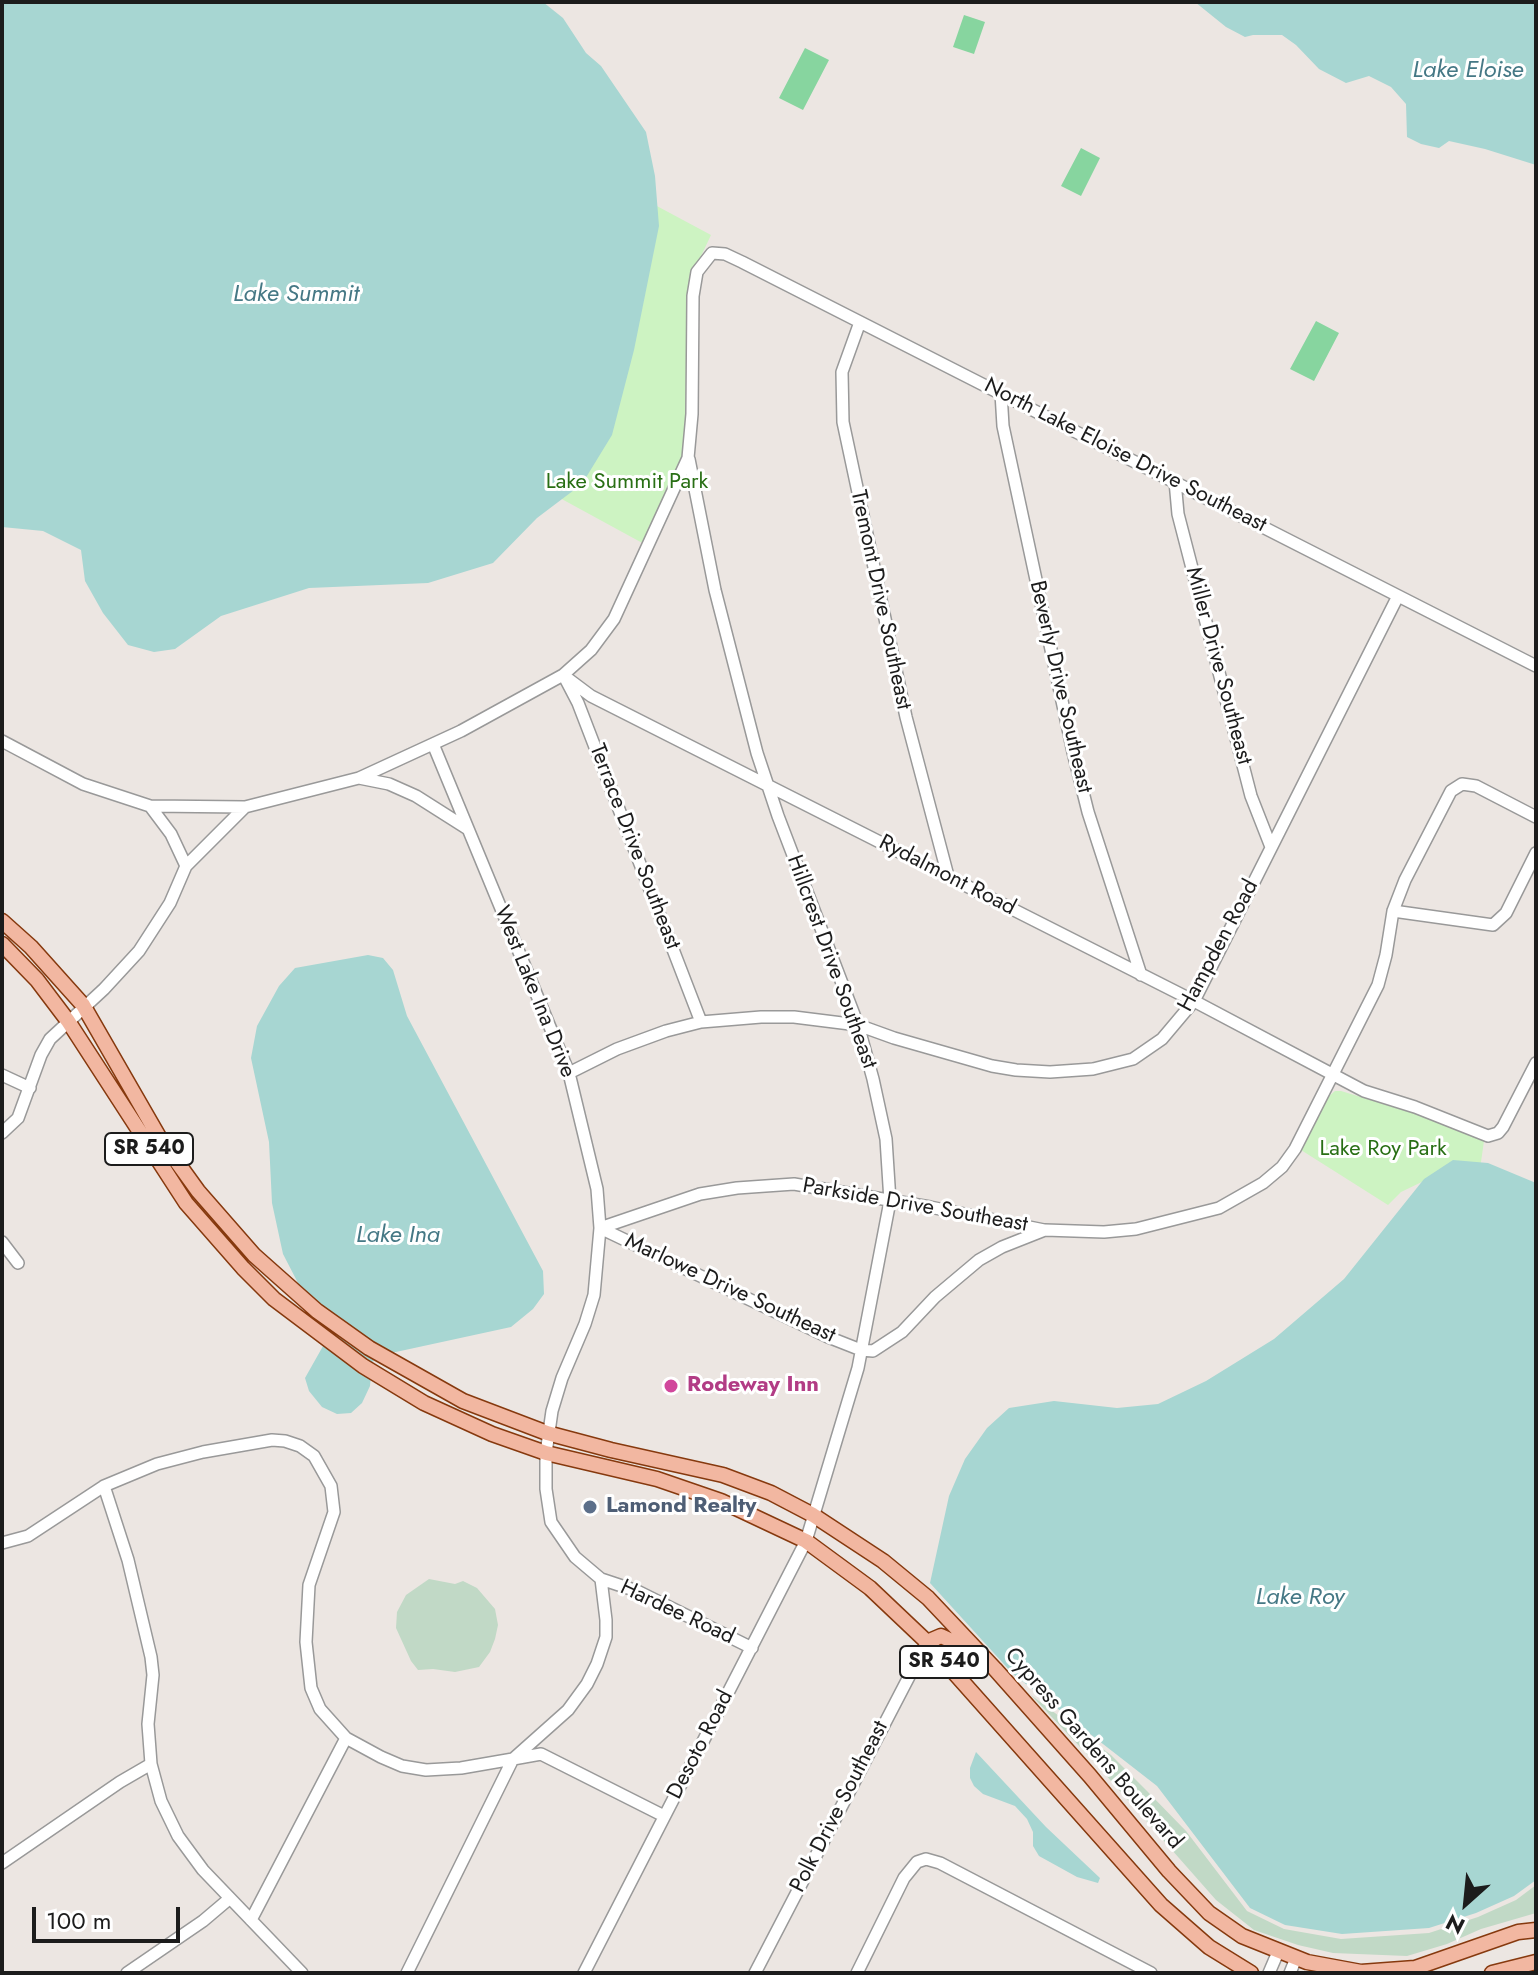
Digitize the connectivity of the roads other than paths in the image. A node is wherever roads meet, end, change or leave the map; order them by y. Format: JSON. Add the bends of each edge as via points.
{"nodes":[{"id":1,"x":860,"y":322,"type":"junction"},
{"id":2,"x":1001,"y":393,"type":"junction"},
{"id":3,"x":688,"y":458,"type":"junction"},
{"id":4,"x":1175,"y":481,"type":"junction"},
{"id":5,"x":1398,"y":596,"type":"junction"},
{"id":6,"x":1536,"y":666,"type":"edge"},
{"id":7,"x":563,"y":675,"type":"junction"},
{"id":8,"x":2,"y":741,"type":"edge"},
{"id":9,"x":433,"y":744,"type":"junction"},
{"id":10,"x":359,"y":778,"type":"junction"},
{"id":11,"x":769,"y":786,"type":"junction"},
{"id":12,"x":150,"y":806,"type":"junction"},
{"id":13,"x":245,"y":807,"type":"junction"},
{"id":14,"x":1536,"y":817,"type":"edge"},
{"id":15,"x":469,"y":829,"type":"junction"},
{"id":16,"x":1271,"y":847,"type":"junction"},
{"id":17,"x":1536,"y":853,"type":"edge"},
{"id":18,"x":186,"y":866,"type":"junction"},
{"id":19,"x":948,"y":876,"type":"junction"},
{"id":20,"x":1393,"y":911,"type":"junction"},
{"id":21,"x":2,"y":921,"type":"edge"},
{"id":22,"x":2,"y":944,"type":"edge"},
{"id":23,"x":1141,"y":975,"type":"junction"},
{"id":24,"x":1194,"y":1001,"type":"junction"},
{"id":25,"x":83,"y":1005,"type":"junction"},
{"id":26,"x":68,"y":1021,"type":"junction"},
{"id":27,"x":701,"y":1022,"type":"junction"},
{"id":28,"x":858,"y":1025,"type":"junction"},
{"id":29,"x":1536,"y":1063,"type":"edge"},
{"id":30,"x":569,"y":1073,"type":"junction"},
{"id":31,"x":2,"y":1075,"type":"edge"},
{"id":32,"x":1332,"y":1076,"type":"junction"},
{"id":33,"x":30,"y":1088,"type":"junction"},
{"id":34,"x":2,"y":1133,"type":"edge"},
{"id":35,"x":890,"y":1201,"type":"junction"},
{"id":36,"x":600,"y":1228,"type":"junction"},
{"id":37,"x":1045,"y":1230,"type":"junction"},
{"id":38,"x":2,"y":1242,"type":"edge"},
{"id":39,"x":18,"y":1263,"type":"dead end"},
{"id":40,"x":861,"y":1350,"type":"junction"},
{"id":41,"x":547,"y":1433,"type":"junction"},
{"id":42,"x":546,"y":1453,"type":"junction"},
{"id":43,"x":104,"y":1486,"type":"junction"},
{"id":44,"x":813,"y":1515,"type":"junction"},
{"id":45,"x":806,"y":1541,"type":"junction"},
{"id":46,"x":2,"y":1543,"type":"edge"},
{"id":47,"x":601,"y":1579,"type":"junction"},
{"id":48,"x":927,"y":1642,"type":"junction"},
{"id":49,"x":752,"y":1648,"type":"junction"},
{"id":50,"x":995,"y":1669,"type":"junction"},
{"id":51,"x":346,"y":1738,"type":"junction"},
{"id":52,"x":513,"y":1759,"type":"junction"},
{"id":53,"x":151,"y":1764,"type":"junction"},
{"id":54,"x":664,"y":1816,"type":"junction"},
{"id":55,"x":2,"y":1863,"type":"edge"},
{"id":56,"x":229,"y":1899,"type":"junction"},
{"id":57,"x":251,"y":1920,"type":"junction"},
{"id":58,"x":1536,"y":1930,"type":"edge"},
{"id":59,"x":1278,"y":1952,"type":"junction"},
{"id":60,"x":1536,"y":1962,"type":"edge"},
{"id":61,"x":1293,"y":1966,"type":"edge"},
{"id":62,"x":127,"y":1973,"type":"edge"},
{"id":63,"x":302,"y":1973,"type":"edge"},
{"id":64,"x":407,"y":1973,"type":"edge"},
{"id":65,"x":584,"y":1973,"type":"edge"},
{"id":66,"x":755,"y":1973,"type":"edge"},
{"id":67,"x":857,"y":1973,"type":"edge"},
{"id":68,"x":1151,"y":1973,"type":"edge"},
{"id":69,"x":1251,"y":1973,"type":"edge"},
{"id":70,"x":1269,"y":1973,"type":"edge"},
{"id":71,"x":1492,"y":1973,"type":"edge"}],
"edges":[{"from":1,"to":2,"type":"street","name":"North Lake Eloise Drive Southeast"},
{"from":1,"to":3,"type":"street","name":"North Lake Eloise Drive Southeast","via":[[725,254],[712,253],[697,272],[693,296]]},
{"from":1,"to":19,"type":"street","name":"Tremont Drive Southeast","via":[[842,372],[843,422],[906,717]]},
{"from":2,"to":4,"type":"street","name":"North Lake Eloise Drive Southeast"},
{"from":2,"to":23,"type":"street","name":"Beverly Drive Southeast","via":[[1003,426],[1073,752]]},
{"from":3,"to":7,"type":"street","via":[[614,619]]},
{"from":3,"to":11,"type":"street","name":"Hillcrest Drive Southeast","via":[[715,590]]},
{"from":4,"to":5,"type":"street","name":"North Lake Eloise Drive Southeast"},
{"from":4,"to":16,"type":"street","name":"Miller Drive Southeast","via":[[1181,527],[1251,796]]},
{"from":5,"to":6,"type":"street","name":"North Lake Eloise Drive Southeast"},
{"from":5,"to":16,"type":"street","name":"Hampden Road"},
{"from":7,"to":9,"type":"street"},
{"from":7,"to":11,"type":"street","name":"Rydalmont Road","via":[[591,696]]},
{"from":7,"to":27,"type":"street","name":"Terrace Drive Southeast"},
{"from":8,"to":12,"type":"street","via":[[83,784]]},
{"from":9,"to":10,"type":"street"},
{"from":9,"to":15,"type":"street","name":"West Lake Ina Drive"},
{"from":10,"to":13,"type":"street"},
{"from":10,"to":15,"type":"street","via":[[416,796]]},
{"from":11,"to":19,"type":"street","name":"Rydalmont Road"},
{"from":11,"to":28,"type":"street","name":"Hillcrest Drive Southeast"},
{"from":12,"to":13,"type":"street"},
{"from":12,"to":18,"type":"street"},
{"from":13,"to":18,"type":"street"},
{"from":14,"to":20,"type":"street","name":"Parkside Drive Southeast","via":[[1476,786],[1457,786],[1446,798]]},
{"from":15,"to":30,"type":"street","name":"West Lake Ina Drive"},
{"from":16,"to":24,"type":"street","name":"Hampden Road"},
{"from":17,"to":20,"type":"street","via":[[1506,913],[1493,925]]},
{"from":18,"to":25,"type":"street","via":[[154,932],[121,972]]},
{"from":19,"to":23,"type":"street","name":"Rydalmont Road"},
{"from":20,"to":32,"type":"street","name":"Parkside Drive Southeast","via":[[1378,985]]},
{"from":21,"to":25,"type":"main road","name":"Cypress Gardens Boulevard","number":"SR 540"},
{"from":22,"to":26,"type":"main road","number":"SR 540"},
{"from":23,"to":24,"type":"street","name":"Rydalmont Road"},
{"from":24,"to":28,"type":"street","name":"Hampden Road","via":[[1142,1054],[1112,1066],[1067,1071],[992,1066]]},
{"from":24,"to":32,"type":"street","name":"Rydalmont Road"},
{"from":25,"to":26,"type":"street"},
{"from":25,"to":41,"type":"main road","name":"Cypress Gardens Boulevard","number":"SR 540","via":[[159,1137],[254,1255],[369,1348],[463,1401]]},
{"from":26,"to":33,"type":"street","via":[[45,1046]]},
{"from":26,"to":42,"type":"main road","number":"SR 540","via":[[178,1193],[274,1299],[363,1366],[424,1403]]},
{"from":27,"to":28,"type":"street","name":"Hampden Road","via":[[769,1017]]},
{"from":27,"to":30,"type":"street","name":"Hampden Road","via":[[617,1049]]},
{"from":28,"to":35,"type":"street","name":"Hillcrest Drive Southeast","via":[[886,1139]]},
{"from":29,"to":32,"type":"street","name":"Rydalmont Road","via":[[1498,1133],[1488,1136]]},
{"from":30,"to":36,"type":"street","name":"West Lake Ina Drive","via":[[592,1166]]},
{"from":31,"to":33,"type":"street"},
{"from":32,"to":37,"type":"street","name":"Parkside Drive Southeast","via":[[1292,1155],[1242,1197],[1136,1229]]},
{"from":33,"to":34,"type":"street","via":[[18,1118]]},
{"from":35,"to":36,"type":"street","name":"Parkside Drive Southeast","via":[[794,1184],[737,1188],[700,1194]]},
{"from":35,"to":37,"type":"street","name":"Parkside Drive Southeast"},
{"from":35,"to":40,"type":"street","name":"Hillcrest Drive Southeast"},
{"from":36,"to":40,"type":"street","name":"Marlowe Drive Southeast"},
{"from":36,"to":41,"type":"street","name":"West Lake Ina Drive","via":[[591,1310],[562,1378]]},
{"from":37,"to":40,"type":"street","via":[[979,1260],[894,1339],[873,1351]]},
{"from":38,"to":39,"type":"street"},
{"from":40,"to":44,"type":"street","name":"Hillcrest Drive Southeast"},
{"from":41,"to":42,"type":"street","name":"West Lake Ina Drive"},
{"from":41,"to":44,"type":"main road","name":"Cypress Gardens Boulevard","number":"SR 540","via":[[723,1475]]},
{"from":42,"to":45,"type":"main road","number":"SR 540","via":[[657,1479]]},
{"from":42,"to":47,"type":"street","name":"West Lake Ina Drive","via":[[551,1522],[575,1557]]},
{"from":43,"to":46,"type":"street","via":[[28,1536]]},
{"from":43,"to":51,"type":"street","via":[[168,1461],[272,1440],[300,1446],[314,1456],[331,1486],[334,1512],[309,1585],[307,1667],[320,1709]]},
{"from":43,"to":53,"type":"street","via":[[151,1657]]},
{"from":44,"to":45,"type":"street","name":"Desoto Road"},
{"from":44,"to":50,"type":"main road","name":"Cypress Gardens Boulevard","number":"SR 540","via":[[906,1579]]},
{"from":45,"to":48,"type":"main road","number":"SR 540","via":[[870,1588]]},
{"from":45,"to":49,"type":"street","name":"Desoto Road"},
{"from":47,"to":49,"type":"street","name":"Hardee Road","via":[[637,1591]]},
{"from":47,"to":52,"type":"street","via":[[607,1627],[597,1664],[568,1710]]},
{"from":48,"to":50,"type":"main road","via":[[941,1636],[960,1643]]},
{"from":48,"to":66,"type":"street","name":"Polk Drive Southeast"},
{"from":48,"to":69,"type":"main road","number":"SR 540","via":[[1161,1905],[1209,1947]]},
{"from":49,"to":54,"type":"street","name":"Desoto Road"},
{"from":50,"to":59,"type":"main road","name":"Cypress Gardens Boulevard","number":"SR 540","via":[[1209,1913]]},
{"from":51,"to":52,"type":"street","via":[[402,1766],[426,1770]]},
{"from":51,"to":57,"type":"street"},
{"from":52,"to":54,"type":"street","via":[[541,1754]]},
{"from":52,"to":64,"type":"street"},
{"from":53,"to":55,"type":"street"},
{"from":53,"to":56,"type":"street","via":[[178,1836]]},
{"from":54,"to":65,"type":"street","name":"Desoto Road"},
{"from":56,"to":57,"type":"street"},
{"from":56,"to":62,"type":"street"},
{"from":57,"to":63,"type":"street"},
{"from":58,"to":61,"type":"main road","name":"Cypress Gardens Boulevard","number":"SR 540","via":[[1415,1968],[1361,1972]]},
{"from":59,"to":61,"type":"main road","name":"Cypress Gardens Boulevard","number":"SR 540"},
{"from":59,"to":70,"type":"street"},
{"from":60,"to":71,"type":"main road"},
{"from":67,"to":68,"type":"street","via":[[904,1878],[926,1859]]}]}
